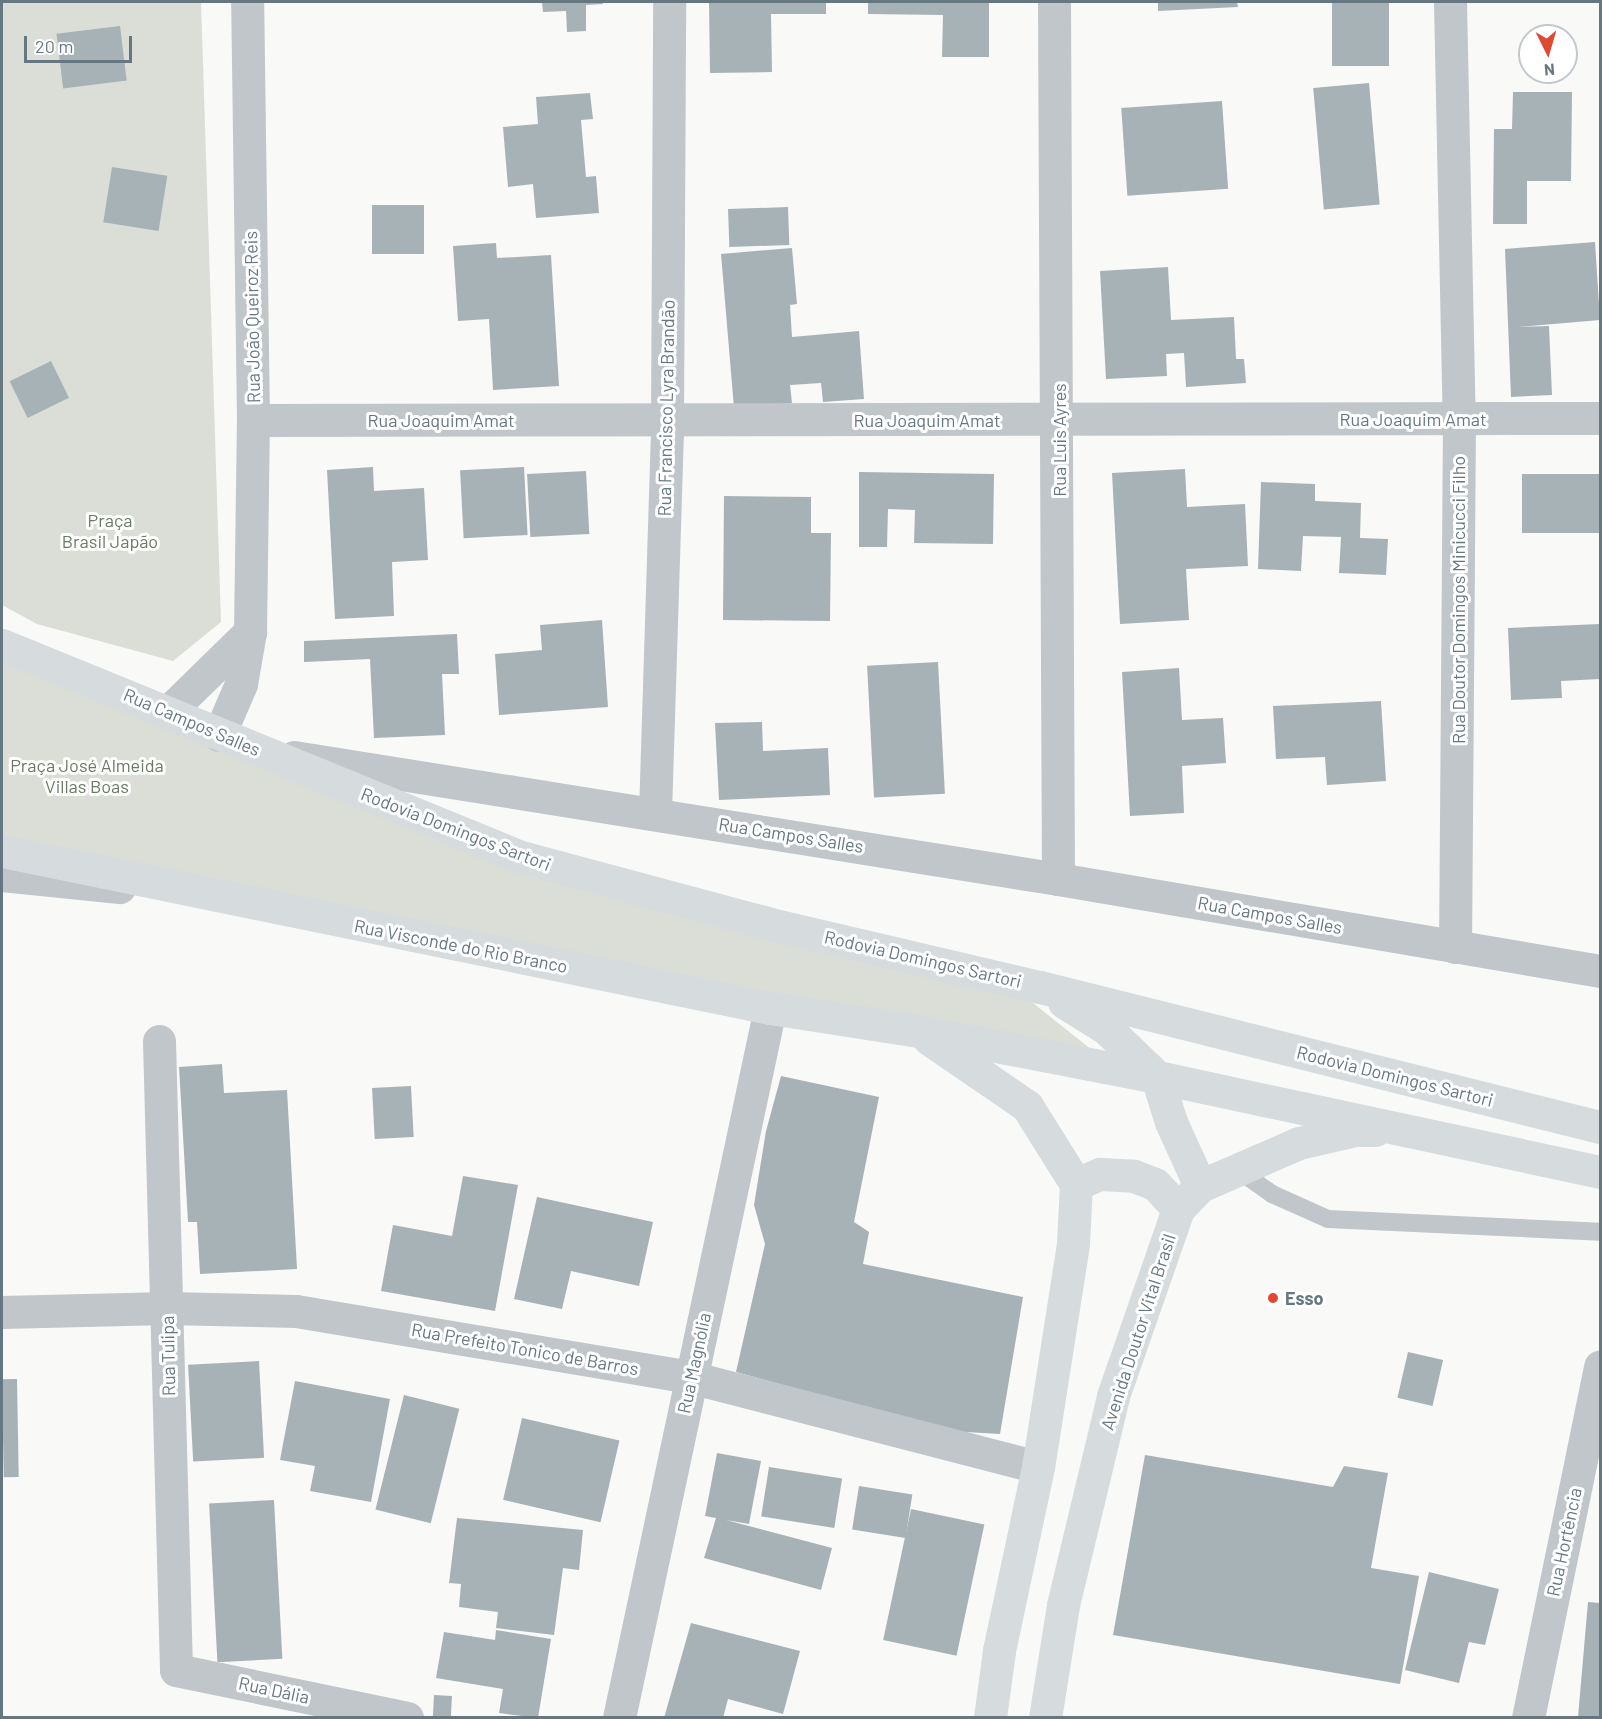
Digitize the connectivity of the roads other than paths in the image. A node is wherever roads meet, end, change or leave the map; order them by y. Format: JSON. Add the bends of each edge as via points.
{"nodes":[{"id":1,"x":247,"y":2,"type":"edge"},
{"id":2,"x":669,"y":2,"type":"edge"},
{"id":3,"x":1054,"y":2,"type":"edge"},
{"id":4,"x":1450,"y":2,"type":"edge"},
{"id":5,"x":1600,"y":418,"type":"edge"},
{"id":6,"x":1059,"y":419,"type":"junction"},
{"id":7,"x":1459,"y":419,"type":"junction"},
{"id":8,"x":253,"y":420,"type":"junction"},
{"id":9,"x":667,"y":421,"type":"junction"},
{"id":10,"x":250,"y":632,"type":"junction"},
{"id":11,"x":2,"y":636,"type":"edge"},
{"id":12,"x":2,"y":645,"type":"edge"},
{"id":13,"x":38,"y":658,"type":"junction"},
{"id":14,"x":168,"y":712,"type":"junction"},
{"id":15,"x":219,"y":735,"type":"junction"},
{"id":16,"x":258,"y":752,"type":"junction"},
{"id":17,"x":655,"y":813,"type":"junction"},
{"id":18,"x":2,"y":851,"type":"edge"},
{"id":19,"x":2,"y":876,"type":"edge"},
{"id":20,"x":1058,"y":879,"type":"junction"},
{"id":21,"x":218,"y":897,"type":"junction"},
{"id":22,"x":1455,"y":947,"type":"junction"},
{"id":23,"x":1600,"y":972,"type":"edge"},
{"id":24,"x":1040,"y":987,"type":"junction"},
{"id":25,"x":770,"y":1008,"type":"junction"},
{"id":26,"x":918,"y":1031,"type":"junction"},
{"id":27,"x":159,"y":1041,"type":"dead end"},
{"id":28,"x":1158,"y":1077,"type":"junction"},
{"id":29,"x":1600,"y":1127,"type":"edge"},
{"id":30,"x":1425,"y":1131,"type":"junction"},
{"id":31,"x":1238,"y":1170,"type":"junction"},
{"id":32,"x":1600,"y":1172,"type":"edge"},
{"id":33,"x":1076,"y":1184,"type":"junction"},
{"id":34,"x":1189,"y":1198,"type":"junction"},
{"id":35,"x":1600,"y":1233,"type":"edge"},
{"id":36,"x":167,"y":1308,"type":"junction"},
{"id":37,"x":2,"y":1312,"type":"edge"},
{"id":38,"x":1600,"y":1366,"type":"edge"},
{"id":39,"x":690,"y":1377,"type":"junction"},
{"id":40,"x":1038,"y":1467,"type":"junction"},
{"id":41,"x":176,"y":1670,"type":"joint"},
{"id":42,"x":407,"y":1718,"type":"edge"},
{"id":43,"x":619,"y":1718,"type":"edge"},
{"id":44,"x":990,"y":1718,"type":"edge"},
{"id":45,"x":1045,"y":1718,"type":"edge"},
{"id":46,"x":1528,"y":1718,"type":"edge"}],
"edges":[{"from":1,"to":8,"type":"street","name":"Rua João Queiroz Reis"},
{"from":2,"to":9,"type":"street","name":"Rua Francisco Lyra Brandão"},
{"from":3,"to":6,"type":"street","name":"Rua Luis Ayres"},
{"from":4,"to":7,"type":"street","name":"Rua Doutor Domingos Minicucci Filho"},
{"from":5,"to":7,"type":"street","name":"Rua Joaquim Amat"},
{"from":6,"to":7,"type":"street","name":"Rua Joaquim Amat"},
{"from":6,"to":9,"type":"street","name":"Rua Joaquim Amat"},
{"from":6,"to":20,"type":"street","name":"Rua Luis Ayres"},
{"from":7,"to":22,"type":"street","name":"Rua Doutor Domingos Minicucci Filho"},
{"from":8,"to":9,"type":"street","name":"Rua Joaquim Amat"},
{"from":8,"to":10,"type":"street","name":"Rua João Queiroz Reis"},
{"from":9,"to":17,"type":"street","name":"Rua Francisco Lyra Brandão"},
{"from":10,"to":14,"type":"street"},
{"from":10,"to":15,"type":"street","name":"Rua João Queiroz Reis","via":[[241,684]]},
{"from":11,"to":13,"type":"street","name":"Rua Campos Salles"},
{"from":12,"to":13,"type":"main road"},
{"from":13,"to":14,"type":"main road","name":"Rua Campos Salles"},
{"from":14,"to":15,"type":"main road","name":"Rua Campos Salles"},
{"from":15,"to":16,"type":"main road","name":"Rua Campos Salles"},
{"from":16,"to":17,"type":"street","name":"Rua Campos Salles"},
{"from":16,"to":24,"type":"main road","name":"Rodovia Domingos Sartori","via":[[521,857],[779,926]]},
{"from":17,"to":20,"type":"street","name":"Rua Campos Salles"},
{"from":18,"to":21,"type":"main road"},
{"from":19,"to":21,"type":"street","name":"Rua Visconde do Rio Branco"},
{"from":20,"to":22,"type":"street","name":"Rua Campos Salles"},
{"from":21,"to":25,"type":"main road","name":"Rua Visconde do Rio Branco"},
{"from":22,"to":23,"type":"street","name":"Rua Campos Salles"},
{"from":24,"to":28,"type":"main road","via":[[1107,1029]]},
{"from":24,"to":29,"type":"main road","name":"Rodovia Domingos Sartori"},
{"from":25,"to":26,"type":"main road","name":"Rua Visconde do Rio Branco"},
{"from":25,"to":39,"type":"street","name":"Rua Magnólia"},
{"from":26,"to":28,"type":"main road","name":"Rua Visconde do Rio Branco"},
{"from":26,"to":33,"type":"main road","via":[[1027,1106]]},
{"from":27,"to":36,"type":"street","name":"Rua Tulipa"},
{"from":28,"to":30,"type":"main road","name":"Rua Visconde do Rio Branco"},
{"from":28,"to":34,"type":"main road"},
{"from":30,"to":31,"type":"main road","via":[[1355,1130],[1299,1143]]},
{"from":30,"to":32,"type":"main road"},
{"from":31,"to":34,"type":"main road"},
{"from":31,"to":35,"type":"lane","via":[[1272,1194],[1328,1219]]},
{"from":33,"to":34,"type":"main road","via":[[1100,1174],[1134,1176]]},
{"from":33,"to":40,"type":"main road","via":[[1073,1244]]},
{"from":34,"to":45,"type":"main road","name":"Avenida Doutor Vital Brasil","via":[[1113,1396],[1063,1605]]},
{"from":36,"to":37,"type":"street","name":"Rua Prefeito Tonico de Barros"},
{"from":36,"to":39,"type":"street","name":"Rua Prefeito Tonico de Barros","via":[[296,1311]]},
{"from":36,"to":41,"type":"street","name":"Rua Tulipa"},
{"from":38,"to":46,"type":"street","name":"Rua Hortência"},
{"from":39,"to":40,"type":"street","name":"Rua Prefeito Tonico de Barros"},
{"from":39,"to":43,"type":"street","name":"Rua Magnólia"},
{"from":40,"to":44,"type":"main road","via":[[999,1651]]},
{"from":41,"to":42,"type":"street","name":"Rua Dália"}]}
